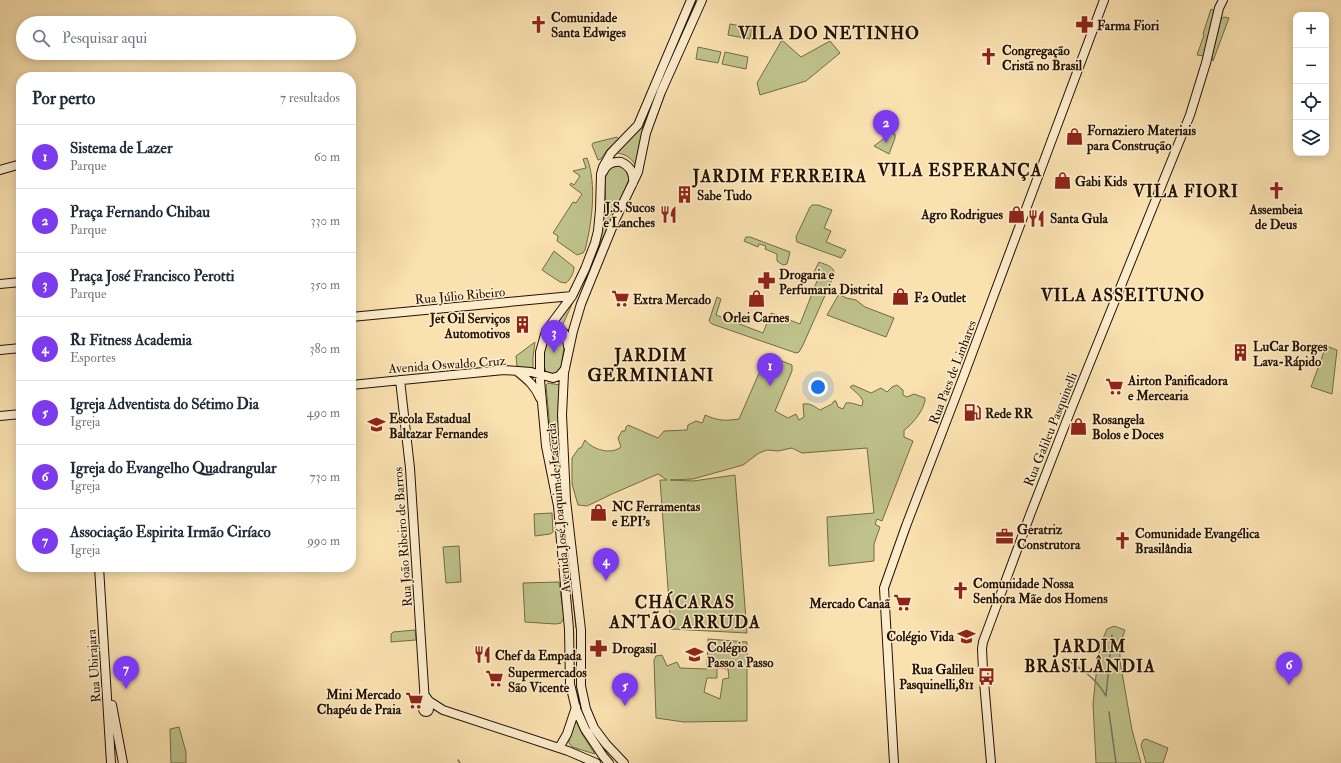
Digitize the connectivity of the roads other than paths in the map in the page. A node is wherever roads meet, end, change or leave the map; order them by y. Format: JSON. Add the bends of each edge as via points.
{"nodes":[{"id":1,"x":691,"y":0,"type":"edge"},
{"id":2,"x":702,"y":0,"type":"edge"},
{"id":3,"x":1104,"y":0,"type":"edge"},
{"id":4,"x":1223,"y":0,"type":"edge"},
{"id":5,"x":16,"y":165,"type":"edge"},
{"id":6,"x":0,"y":170,"type":"edge"},
{"id":7,"x":632,"y":185,"type":"junction"},
{"id":8,"x":601,"y":187,"type":"junction"},
{"id":9,"x":16,"y":282,"type":"edge"},
{"id":10,"x":0,"y":284,"type":"edge"},
{"id":11,"x":572,"y":296,"type":"junction"},
{"id":12,"x":356,"y":317,"type":"edge"},
{"id":13,"x":546,"y":332,"type":"junction"},
{"id":14,"x":16,"y":348,"type":"edge"},
{"id":15,"x":0,"y":350,"type":"edge"},
{"id":16,"x":569,"y":351,"type":"junction"},
{"id":17,"x":565,"y":368,"type":"junction"},
{"id":18,"x":517,"y":372,"type":"junction"},
{"id":19,"x":540,"y":374,"type":"junction"},
{"id":20,"x":400,"y":380,"type":"junction"},
{"id":21,"x":356,"y":384,"type":"edge"},
{"id":22,"x":542,"y":402,"type":"junction"},
{"id":23,"x":16,"y":414,"type":"edge"},
{"id":24,"x":0,"y":416,"type":"edge"},
{"id":25,"x":99,"y":572,"type":"edge"},
{"id":26,"x":106,"y":673,"type":"junction"},
{"id":27,"x":424,"y":693,"type":"junction"},
{"id":28,"x":576,"y":707,"type":"junction"},
{"id":29,"x":443,"y":710,"type":"junction"},
{"id":30,"x":566,"y":734,"type":"junction"},
{"id":31,"x":559,"y":748,"type":"junction"},
{"id":32,"x":568,"y":750,"type":"junction"},
{"id":33,"x":611,"y":750,"type":"junction"},
{"id":34,"x":607,"y":761,"type":"edge"},
{"id":35,"x":111,"y":763,"type":"edge"},
{"id":36,"x":123,"y":763,"type":"edge"},
{"id":37,"x":596,"y":763,"type":"edge"},
{"id":38,"x":624,"y":763,"type":"edge"},
{"id":39,"x":894,"y":763,"type":"edge"},
{"id":40,"x":991,"y":763,"type":"edge"}],
"edges":[{"from":1,"to":8,"type":"main road","name":"Avenida José Joaquim de Lacerda","via":[[638,125],[611,153],[602,167]]},
{"from":2,"to":7,"type":"main road","name":"Avenida José Joaquim de Lacerda","via":[[661,92],[646,133],[642,160]]},
{"from":3,"to":39,"type":"main road","name":"Rua Paes de Linhares","via":[[884,588]]},
{"from":4,"to":40,"type":"main road","name":"Rua Galileu Pasquinelli","via":[[1190,115],[1070,412],[983,642]]},
{"from":5,"to":6,"type":"main road"},
{"from":7,"to":8,"type":"main road","via":[[632,172],[624,163],[617,161],[604,169]]},
{"from":7,"to":16,"type":"main road","name":"Avenida José Joaquim de Lacerda","via":[[582,304],[572,331]]},
{"from":8,"to":11,"type":"main road","name":"Avenida José Joaquim de Lacerda","via":[[595,244]]},
{"from":9,"to":10,"type":"main road"},
{"from":11,"to":12,"type":"main road","name":"Rua Júlio Ribeiro"},
{"from":11,"to":13,"type":"main road","name":"Avenida José Joaquim de Lacerda"},
{"from":13,"to":16,"type":"main road","via":[[562,330]]},
{"from":13,"to":19,"type":"main road","name":"Avenida José Joaquim de Lacerda","via":[[540,352]]},
{"from":14,"to":15,"type":"main road"},
{"from":16,"to":17,"type":"main road","name":"Avenida José Joaquim de Lacerda"},
{"from":17,"to":19,"type":"main road","name":"Avenida Oswaldo Cruz","via":[[559,376],[553,378]]},
{"from":17,"to":33,"type":"main road","name":"Avenida José Joaquim de Lacerda","via":[[562,415],[566,486],[581,630],[581,686],[586,709],[594,728]]},
{"from":18,"to":19,"type":"main road","name":"Avenida Oswaldo Cruz"},
{"from":18,"to":20,"type":"main road","name":"Avenida Oswaldo Cruz","via":[[504,370]]},
{"from":18,"to":22,"type":"main road","via":[[531,382]]},
{"from":19,"to":22,"type":"main road","name":"Avenida José Joaquim de Lacerda"},
{"from":20,"to":21,"type":"main road","name":"Avenida Oswaldo Cruz"},
{"from":20,"to":27,"type":"main road","name":"Rua João Ribeiro de Barros","via":[[410,468]]},
{"from":22,"to":28,"type":"main road","name":"Avenida José Joaquim de Lacerda","via":[[546,446],[558,506],[569,629],[570,684]]},
{"from":23,"to":24,"type":"main road"},
{"from":25,"to":26,"type":"main road","name":"Rua Ubirajara"},
{"from":26,"to":35,"type":"main road","name":"Rua Ubirajara"},
{"from":26,"to":36,"type":"main road"},
{"from":27,"to":29,"type":"main road","name":"Rua João Ribeiro de Barros","via":[[429,701]]},
{"from":27,"to":29,"type":"main road","name":"Rua João Ribeiro de Barros","via":[[426,710]]},
{"from":28,"to":30,"type":"main road"},
{"from":28,"to":34,"type":"main road","name":"Avenida José Joaquim de Lacerda","via":[[590,738]]},
{"from":29,"to":31,"type":"main road","name":"Rua João Ribeiro de Barros"},
{"from":30,"to":31,"type":"main road"},
{"from":30,"to":32,"type":"main road"},
{"from":31,"to":32,"type":"main road","name":"Rua João Ribeiro de Barros"},
{"from":32,"to":37,"type":"main road","name":"Rua João Ribeiro de Barros"},
{"from":33,"to":34,"type":"main road"},
{"from":33,"to":38,"type":"main road","name":"Avenida José Joaquim de Lacerda"},
{"from":34,"to":37,"type":"main road"}]}
